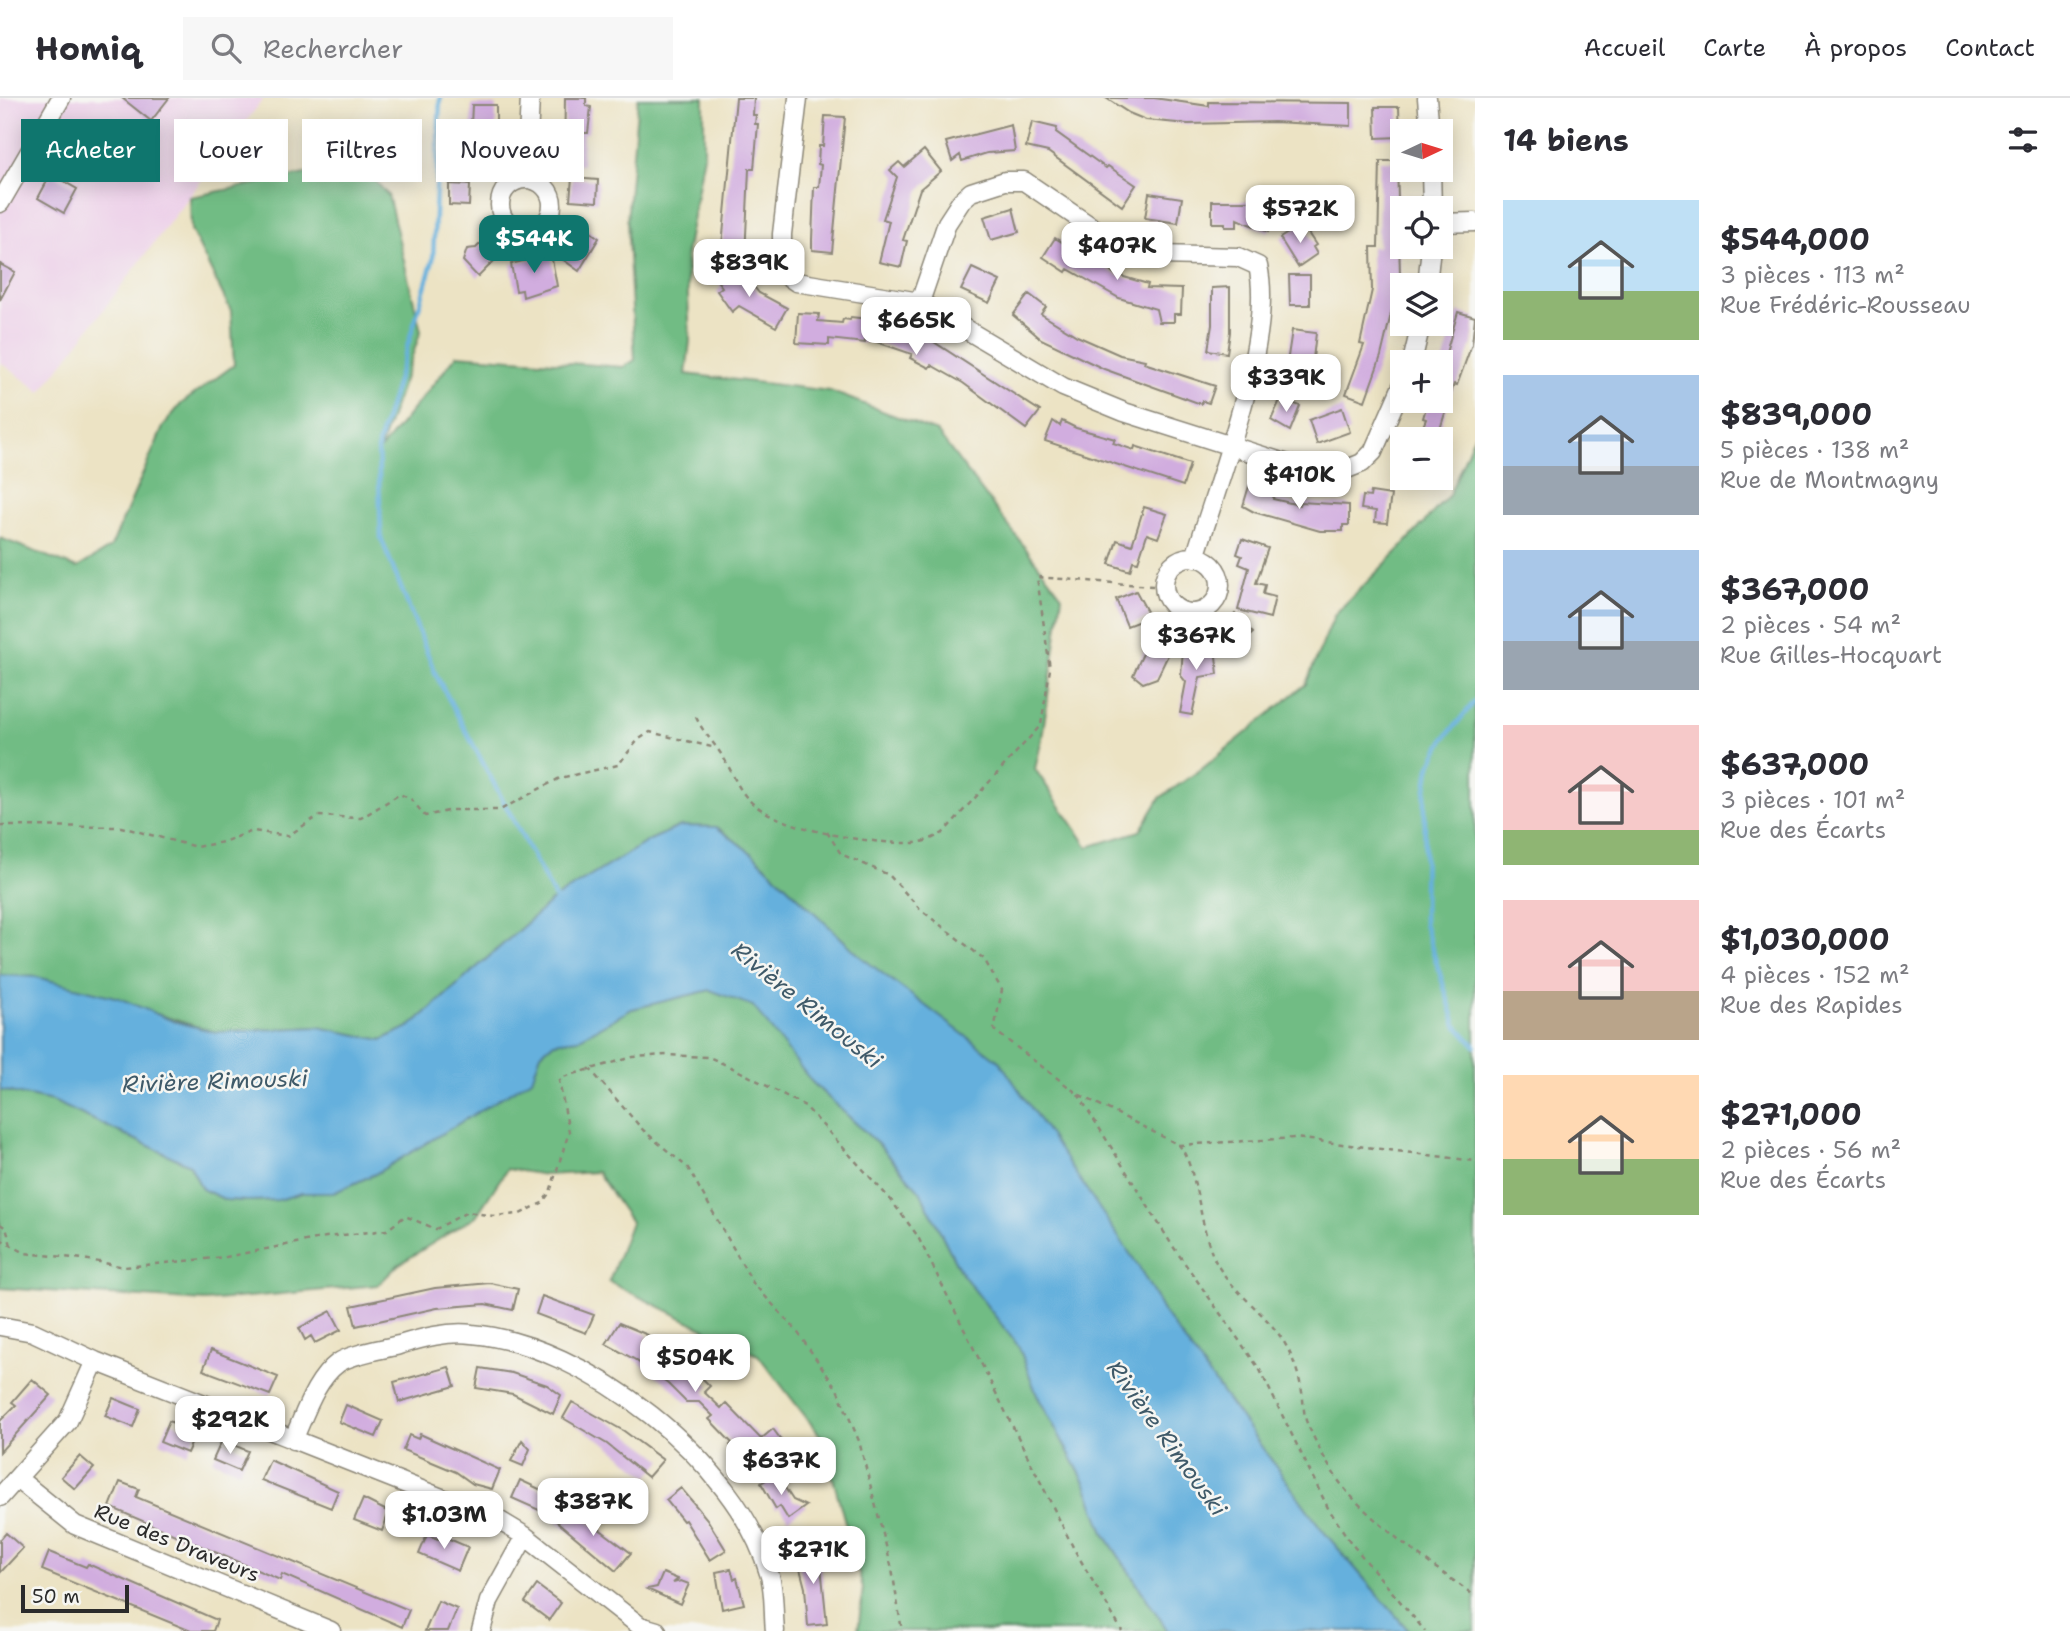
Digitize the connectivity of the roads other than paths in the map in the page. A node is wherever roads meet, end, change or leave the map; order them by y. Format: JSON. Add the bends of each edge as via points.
{"nodes":[{"id":1,"x":61,"y":98,"type":"edge"},
{"id":2,"x":530,"y":98,"type":"edge"},
{"id":3,"x":798,"y":98,"type":"edge"},
{"id":4,"x":1427,"y":98,"type":"edge"},
{"id":5,"x":529,"y":119,"type":"edge"},
{"id":6,"x":1429,"y":119,"type":"edge"},
{"id":7,"x":0,"y":203,"type":"edge"},
{"id":8,"x":1475,"y":222,"type":"edge"},
{"id":9,"x":1453,"y":223,"type":"edge"},
{"id":10,"x":920,"y":302,"type":"junction"},
{"id":11,"x":1390,"y":413,"type":"edge"},
{"id":12,"x":1229,"y":446,"type":"junction"},
{"id":13,"x":1195,"y":558,"type":"junction"},
{"id":14,"x":0,"y":1326,"type":"edge"},
{"id":15,"x":95,"y":1361,"type":"junction"},
{"id":16,"x":293,"y":1440,"type":"junction"},
{"id":17,"x":18,"y":1479,"type":"junction"},
{"id":18,"x":0,"y":1497,"type":"edge"},
{"id":19,"x":525,"y":1536,"type":"junction"},
{"id":20,"x":645,"y":1629,"type":"edge"},
{"id":21,"x":331,"y":1631,"type":"edge"},
{"id":22,"x":481,"y":1631,"type":"edge"},
{"id":23,"x":775,"y":1631,"type":"edge"}],
"edges":[{"from":1,"to":7,"type":"street"},
{"from":2,"to":5,"type":"street"},
{"from":3,"to":10,"type":"street","via":[[782,234],[786,275],[796,282]]},
{"from":4,"to":6,"type":"street"},
{"from":8,"to":9,"type":"street"},
{"from":10,"to":12,"type":"street","via":[[1063,387]]},
{"from":10,"to":12,"type":"street","via":[[947,223],[962,200],[971,192],[1005,181],[1024,181],[1134,250],[1250,261],[1258,266],[1263,308]]},
{"from":11,"to":12,"type":"street","via":[[1373,452],[1347,470],[1310,471]]},
{"from":12,"to":13,"type":"street"},
{"from":13,"to":13,"type":"street","via":[[1212,566],[1219,592],[1209,608],[1181,611],[1168,598],[1165,587],[1173,565]]},
{"from":14,"to":15,"type":"street","via":[[33,1332]]},
{"from":15,"to":16,"type":"street"},
{"from":15,"to":17,"type":"street","via":[[68,1421]]},
{"from":16,"to":19,"type":"street","via":[[500,1521]]},
{"from":16,"to":23,"type":"street","via":[[320,1382],[339,1361],[427,1337],[470,1333],[513,1340],[567,1361],[624,1392],[671,1429],[727,1494],[751,1531],[770,1574]]},
{"from":17,"to":18,"type":"street"},
{"from":17,"to":21,"type":"street","name":"Rue des Draveurs","via":[[75,1525]]},
{"from":19,"to":20,"type":"street"},
{"from":19,"to":22,"type":"street","via":[[489,1601]]}]}
